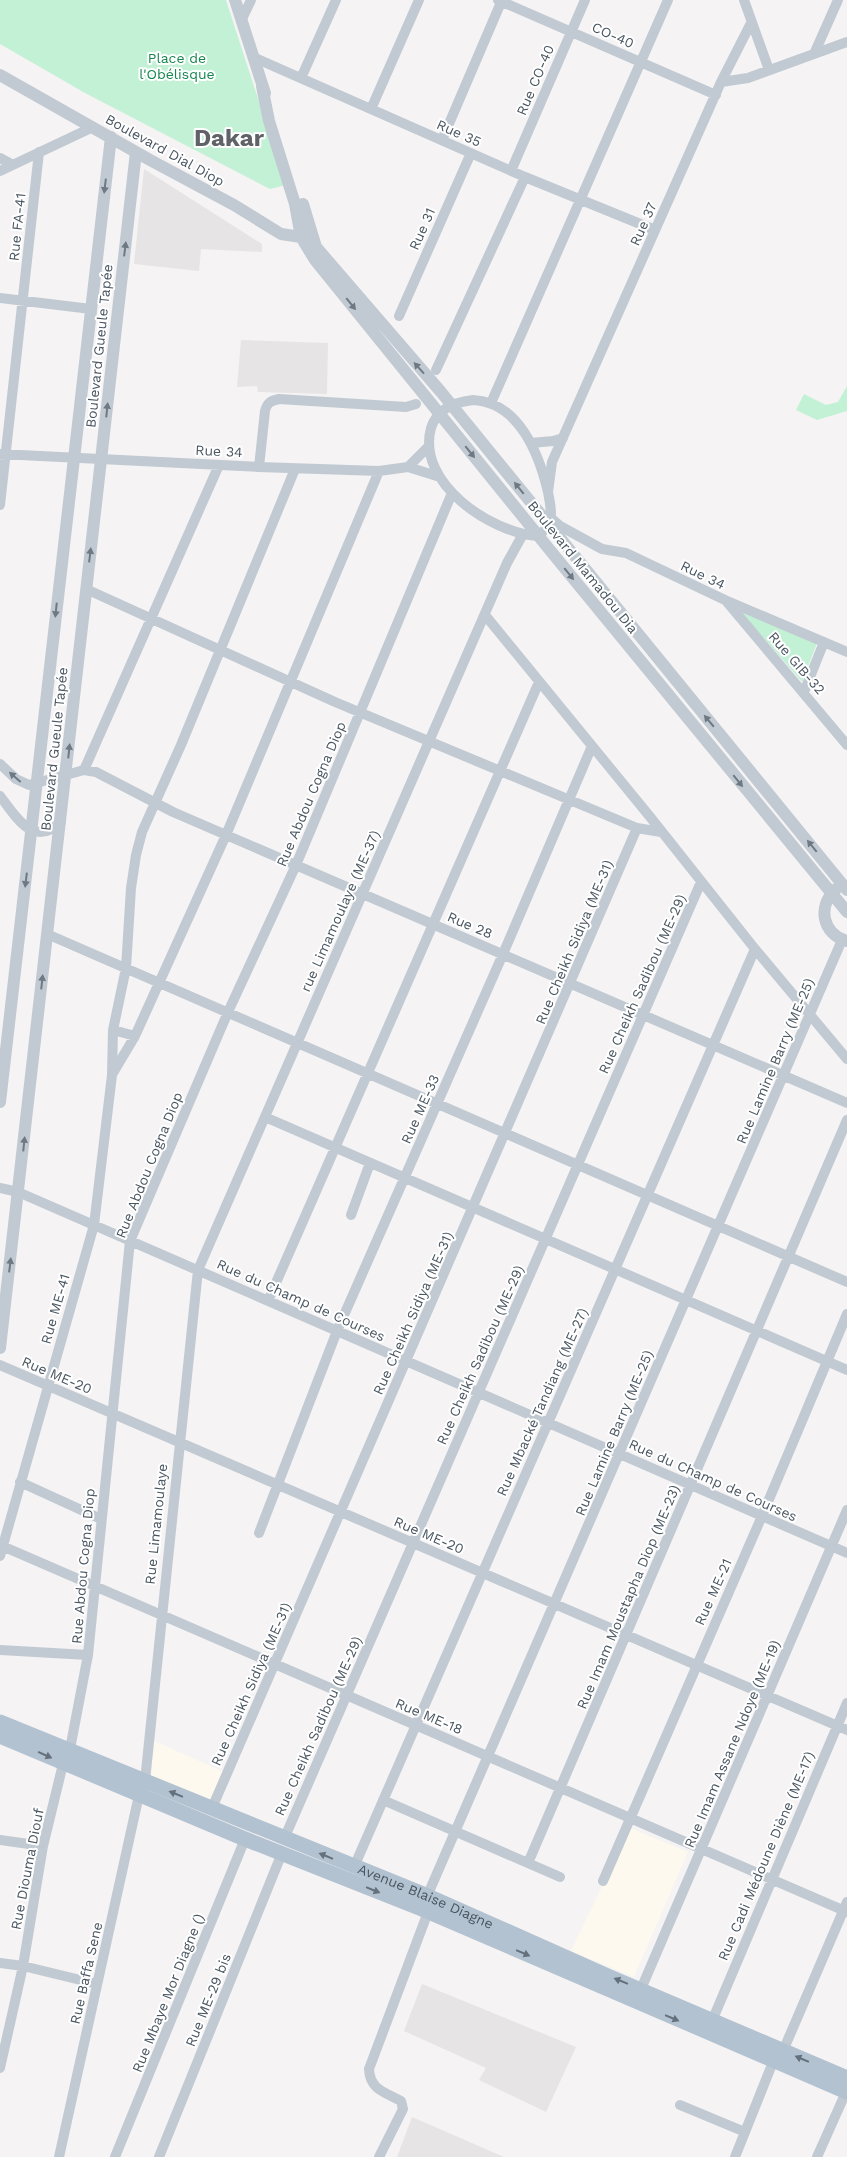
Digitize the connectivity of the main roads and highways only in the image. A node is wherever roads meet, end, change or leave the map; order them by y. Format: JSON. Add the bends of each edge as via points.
{"nodes":[{"id":1,"x":2,"y":1730,"type":"edge"},
{"id":2,"x":142,"y":1788,"type":"junction"},
{"id":3,"x":283,"y":1846,"type":"junction"},
{"id":4,"x":426,"y":1906,"type":"junction"},
{"id":5,"x":778,"y":2056,"type":"junction"},
{"id":6,"x":847,"y":2087,"type":"edge"}],
"edges":[{"from":1,"to":2,"type":"main road","name":"Avenue Blaise Diagne","one_way":true,"via":[[63,1764]]},
{"from":1,"to":2,"type":"main road","name":"Avenue Blaise Diagne","via":[[70,1749]]},
{"from":3,"to":2,"type":"main road","name":"Avenue Blaise Diagne","one_way":true,"via":[[212,1808]]},
{"from":2,"to":3,"type":"main road","name":"Avenue Blaise Diagne","via":[[245,1839]]},
{"from":3,"to":4,"type":"main road","name":"Avenue Blaise Diagne","one_way":true},
{"from":4,"to":3,"type":"main road","name":"Avenue Blaise Diagne","one_way":true,"via":[[354,1867]]},
{"from":4,"to":5,"type":"main road","name":"Avenue Blaise Diagne","one_way":true},
{"from":5,"to":4,"type":"main road","name":"Avenue Blaise Diagne","one_way":true,"via":[[641,1989]]},
{"from":5,"to":6,"type":"main road","name":"Avenue Blaise Diagne"}]}
